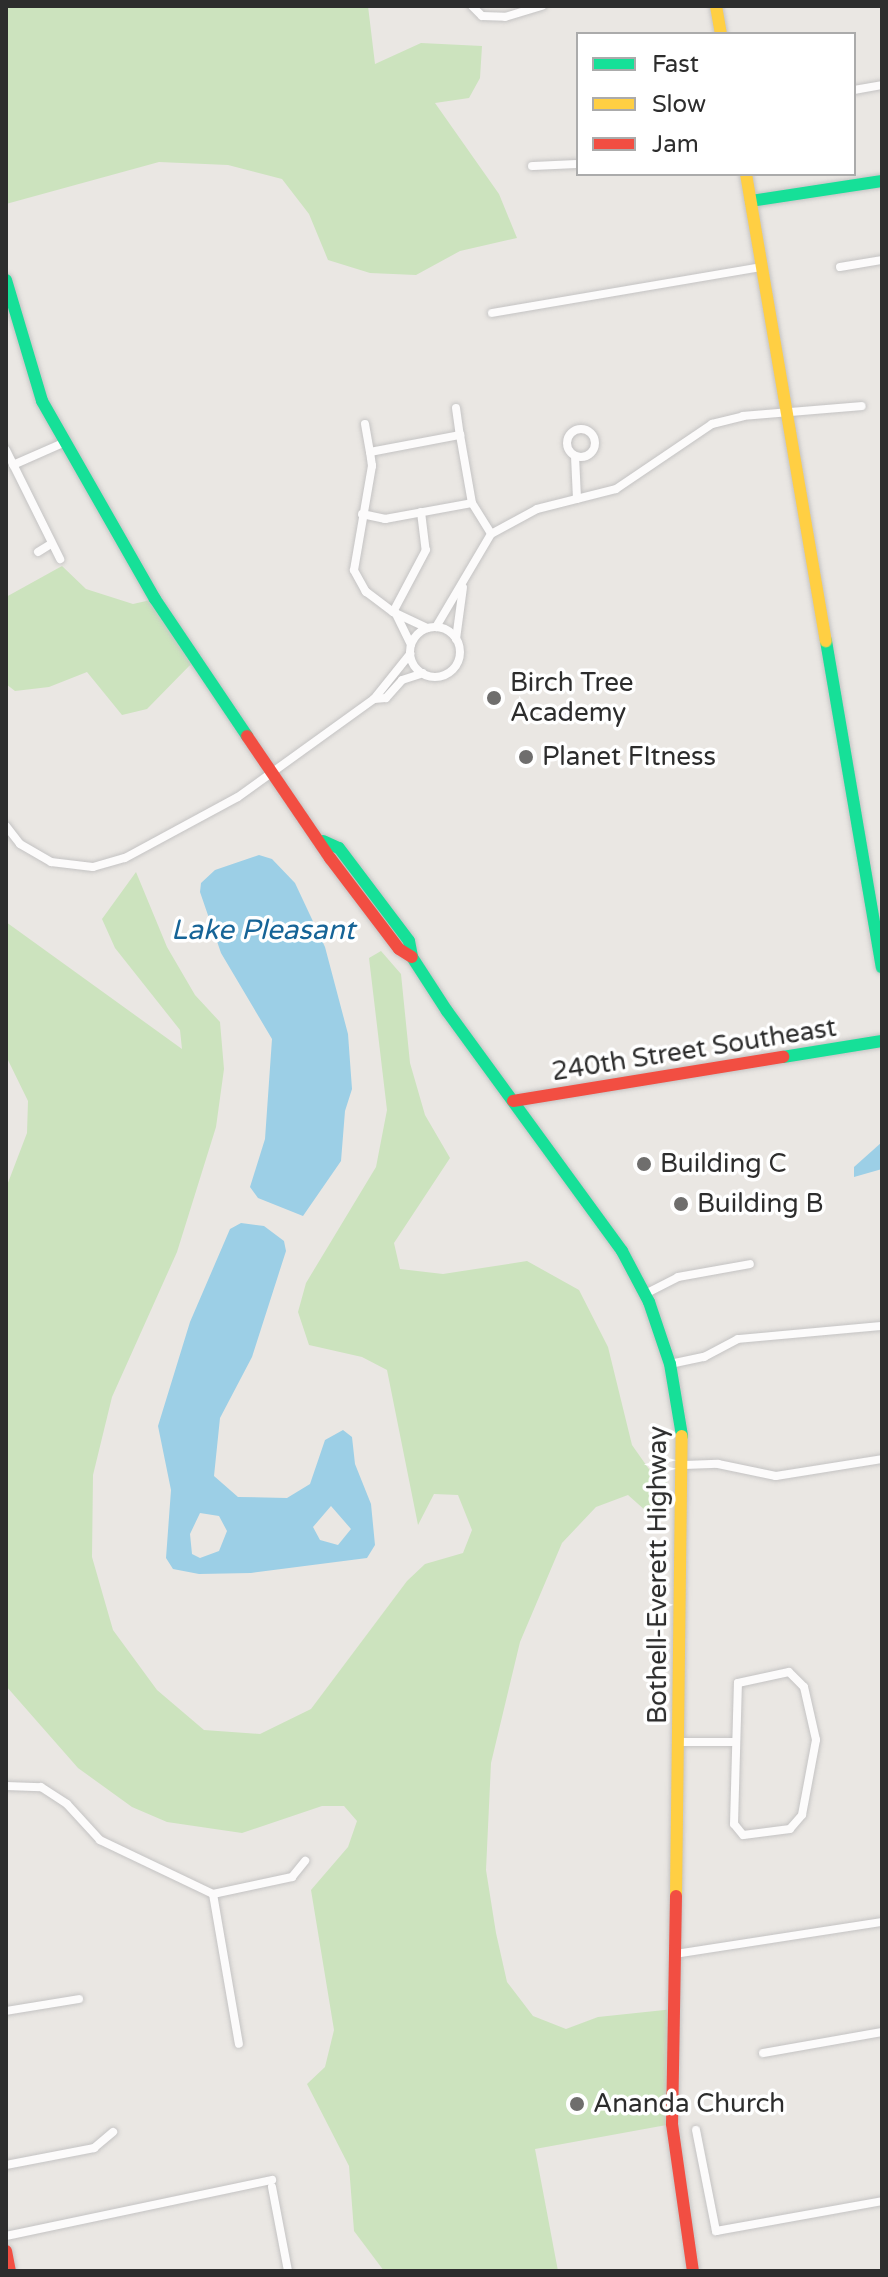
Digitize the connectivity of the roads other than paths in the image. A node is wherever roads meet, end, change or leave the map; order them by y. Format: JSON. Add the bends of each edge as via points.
{"nodes":[{"id":1,"x":472,"y":6,"type":"edge"},
{"id":2,"x":542,"y":6,"type":"edge"},
{"id":3,"x":716,"y":6,"type":"edge"},
{"id":4,"x":721,"y":32,"type":"edge"},
{"id":5,"x":882,"y":85,"type":"edge"},
{"id":6,"x":856,"y":90,"type":"edge"},
{"id":7,"x":576,"y":164,"type":"edge"},
{"id":8,"x":532,"y":166,"type":"dead end"},
{"id":9,"x":746,"y":176,"type":"edge"},
{"id":10,"x":882,"y":181,"type":"edge"},
{"id":11,"x":751,"y":201,"type":"junction"},
{"id":12,"x":882,"y":260,"type":"edge"},
{"id":13,"x":761,"y":267,"type":"junction"},
{"id":14,"x":840,"y":267,"type":"dead end"},
{"id":15,"x":6,"y":280,"type":"edge"},
{"id":16,"x":8,"y":294,"type":"edge"},
{"id":17,"x":492,"y":313,"type":"dead end"},
{"id":18,"x":862,"y":406,"type":"dead end"},
{"id":19,"x":456,"y":408,"type":"dead end"},
{"id":20,"x":786,"y":412,"type":"junction"},
{"id":21,"x":365,"y":424,"type":"dead end"},
{"id":22,"x":460,"y":435,"type":"junction"},
{"id":23,"x":63,"y":443,"type":"junction"},
{"id":24,"x":6,"y":450,"type":"edge"},
{"id":25,"x":370,"y":452,"type":"junction"},
{"id":26,"x":575,"y":456,"type":"dead end"},
{"id":27,"x":13,"y":465,"type":"junction"},
{"id":28,"x":577,"y":499,"type":"junction"},
{"id":29,"x":472,"y":503,"type":"junction"},
{"id":30,"x":421,"y":512,"type":"junction"},
{"id":31,"x":362,"y":514,"type":"junction"},
{"id":32,"x":491,"y":534,"type":"junction"},
{"id":33,"x":51,"y":544,"type":"junction"},
{"id":34,"x":38,"y":552,"type":"dead end"},
{"id":35,"x":60,"y":559,"type":"dead end"},
{"id":36,"x":463,"y":587,"type":"junction"},
{"id":37,"x":394,"y":613,"type":"junction"},
{"id":38,"x":431,"y":628,"type":"junction"},
{"id":39,"x":456,"y":639,"type":"junction"},
{"id":40,"x":411,"y":650,"type":"junction"},
{"id":41,"x":423,"y":673,"type":"junction"},
{"id":42,"x":374,"y":699,"type":"junction"},
{"id":43,"x":273,"y":774,"type":"junction"},
{"id":44,"x":6,"y":826,"type":"edge"},
{"id":45,"x":882,"y":967,"type":"edge"},
{"id":46,"x":882,"y":1041,"type":"edge"},
{"id":47,"x":513,"y":1101,"type":"junction"},
{"id":48,"x":750,"y":1264,"type":"dead end"},
{"id":49,"x":645,"y":1294,"type":"junction"},
{"id":50,"x":882,"y":1326,"type":"edge"},
{"id":51,"x":670,"y":1364,"type":"junction"},
{"id":52,"x":882,"y":1459,"type":"edge"},
{"id":53,"x":684,"y":1465,"type":"junction"},
{"id":54,"x":679,"y":1742,"type":"junction"},
{"id":55,"x":734,"y":1742,"type":"junction"},
{"id":56,"x":6,"y":1786,"type":"edge"},
{"id":57,"x":305,"y":1861,"type":"dead end"},
{"id":58,"x":213,"y":1894,"type":"junction"},
{"id":59,"x":882,"y":1922,"type":"edge"},
{"id":60,"x":675,"y":1954,"type":"junction"},
{"id":61,"x":79,"y":1999,"type":"dead end"},
{"id":62,"x":6,"y":2011,"type":"edge"},
{"id":63,"x":882,"y":2032,"type":"edge"},
{"id":64,"x":239,"y":2044,"type":"dead end"},
{"id":65,"x":763,"y":2053,"type":"dead end"},
{"id":66,"x":696,"y":2130,"type":"dead end"},
{"id":67,"x":113,"y":2132,"type":"dead end"},
{"id":68,"x":6,"y":2165,"type":"edge"},
{"id":69,"x":882,"y":2201,"type":"edge"},
{"id":70,"x":6,"y":2236,"type":"edge"},
{"id":71,"x":6,"y":2251,"type":"edge"},
{"id":72,"x":10,"y":2271,"type":"edge"},
{"id":73,"x":288,"y":2271,"type":"edge"},
{"id":74,"x":693,"y":2271,"type":"edge"}],
"edges":[{"from":1,"to":2,"type":"street","via":[[482,16],[505,17]]},
{"from":3,"to":4,"type":"main road"},
{"from":5,"to":6,"type":"street"},
{"from":7,"to":8,"type":"street"},
{"from":9,"to":11,"type":"main road"},
{"from":10,"to":11,"type":"main road"},
{"from":11,"to":13,"type":"main road"},
{"from":12,"to":14,"type":"street"},
{"from":13,"to":17,"type":"street"},
{"from":13,"to":20,"type":"main road"},
{"from":15,"to":16,"type":"main road","name":"Bothell-Everett Highway"},
{"from":16,"to":23,"type":"main road","name":"Bothell-Everett Highway","via":[[42,401]]},
{"from":18,"to":20,"type":"street"},
{"from":19,"to":22,"type":"street"},
{"from":20,"to":28,"type":"street","via":[[712,424],[616,489]]},
{"from":20,"to":45,"type":"main road"},
{"from":21,"to":25,"type":"street"},
{"from":22,"to":25,"type":"street"},
{"from":22,"to":29,"type":"street"},
{"from":23,"to":27,"type":"street"},
{"from":23,"to":43,"type":"main road","name":"Bothell-Everett Highway","via":[[178,636]]},
{"from":24,"to":27,"type":"street"},
{"from":25,"to":31,"type":"street"},
{"from":26,"to":28,"type":"street"},
{"from":27,"to":33,"type":"street"},
{"from":28,"to":32,"type":"street","via":[[537,509]]},
{"from":29,"to":30,"type":"street"},
{"from":29,"to":32,"type":"street"},
{"from":30,"to":31,"type":"street","via":[[385,519]]},
{"from":30,"to":37,"type":"street","via":[[426,550]]},
{"from":31,"to":37,"type":"street","via":[[354,570],[366,592]]},
{"from":32,"to":36,"type":"street"},
{"from":33,"to":34,"type":"street"},
{"from":33,"to":35,"type":"street"},
{"from":36,"to":38,"type":"street"},
{"from":36,"to":39,"type":"street"},
{"from":37,"to":38,"type":"street"},
{"from":37,"to":40,"type":"street"},
{"from":38,"to":39,"type":"street"},
{"from":38,"to":40,"type":"street"},
{"from":39,"to":41,"type":"street","via":[[460,655],[453,669],[438,676]]},
{"from":40,"to":41,"type":"street"},
{"from":40,"to":42,"type":"street"},
{"from":41,"to":42,"type":"street","via":[[402,680],[386,698]]},
{"from":42,"to":43,"type":"street"},
{"from":43,"to":44,"type":"street","via":[[125,858],[93,867],[51,862],[20,844]]},
{"from":43,"to":47,"type":"main road","name":"Bothell-Everett Highway","via":[[323,841],[339,848],[409,941],[412,957]]},
{"from":46,"to":47,"type":"main road","name":"240th Street Southeast"},
{"from":47,"to":49,"type":"main road","name":"Bothell-Everett Highway","via":[[622,1251]]},
{"from":48,"to":49,"type":"street","via":[[678,1277]]},
{"from":49,"to":51,"type":"main road","name":"Bothell-Everett Highway"},
{"from":50,"to":51,"type":"street","via":[[738,1339],[704,1357]]},
{"from":51,"to":53,"type":"main road","name":"Bothell-Everett Highway"},
{"from":52,"to":53,"type":"street","via":[[776,1476],[718,1464]]},
{"from":53,"to":54,"type":"main road","name":"Bothell-Everett Highway"},
{"from":54,"to":55,"type":"street"},
{"from":54,"to":60,"type":"main road","name":"Bothell-Everett Highway"},
{"from":55,"to":55,"type":"street","via":[[734,1824],[743,1835],[798,1824],[816,1740],[798,1677],[789,1672],[738,1683]]},
{"from":56,"to":58,"type":"street","via":[[41,1787],[67,1804],[100,1840]]},
{"from":57,"to":58,"type":"street","via":[[292,1877]]},
{"from":58,"to":64,"type":"street"},
{"from":59,"to":60,"type":"street"},
{"from":60,"to":74,"type":"main road","name":"Bothell-Everett Highway","via":[[672,2124]]},
{"from":61,"to":62,"type":"street"},
{"from":63,"to":65,"type":"street"},
{"from":66,"to":69,"type":"street","via":[[716,2231]]},
{"from":67,"to":68,"type":"street","via":[[94,2148]]},
{"from":70,"to":73,"type":"street","via":[[272,2183]]},
{"from":71,"to":72,"type":"main road"}]}
